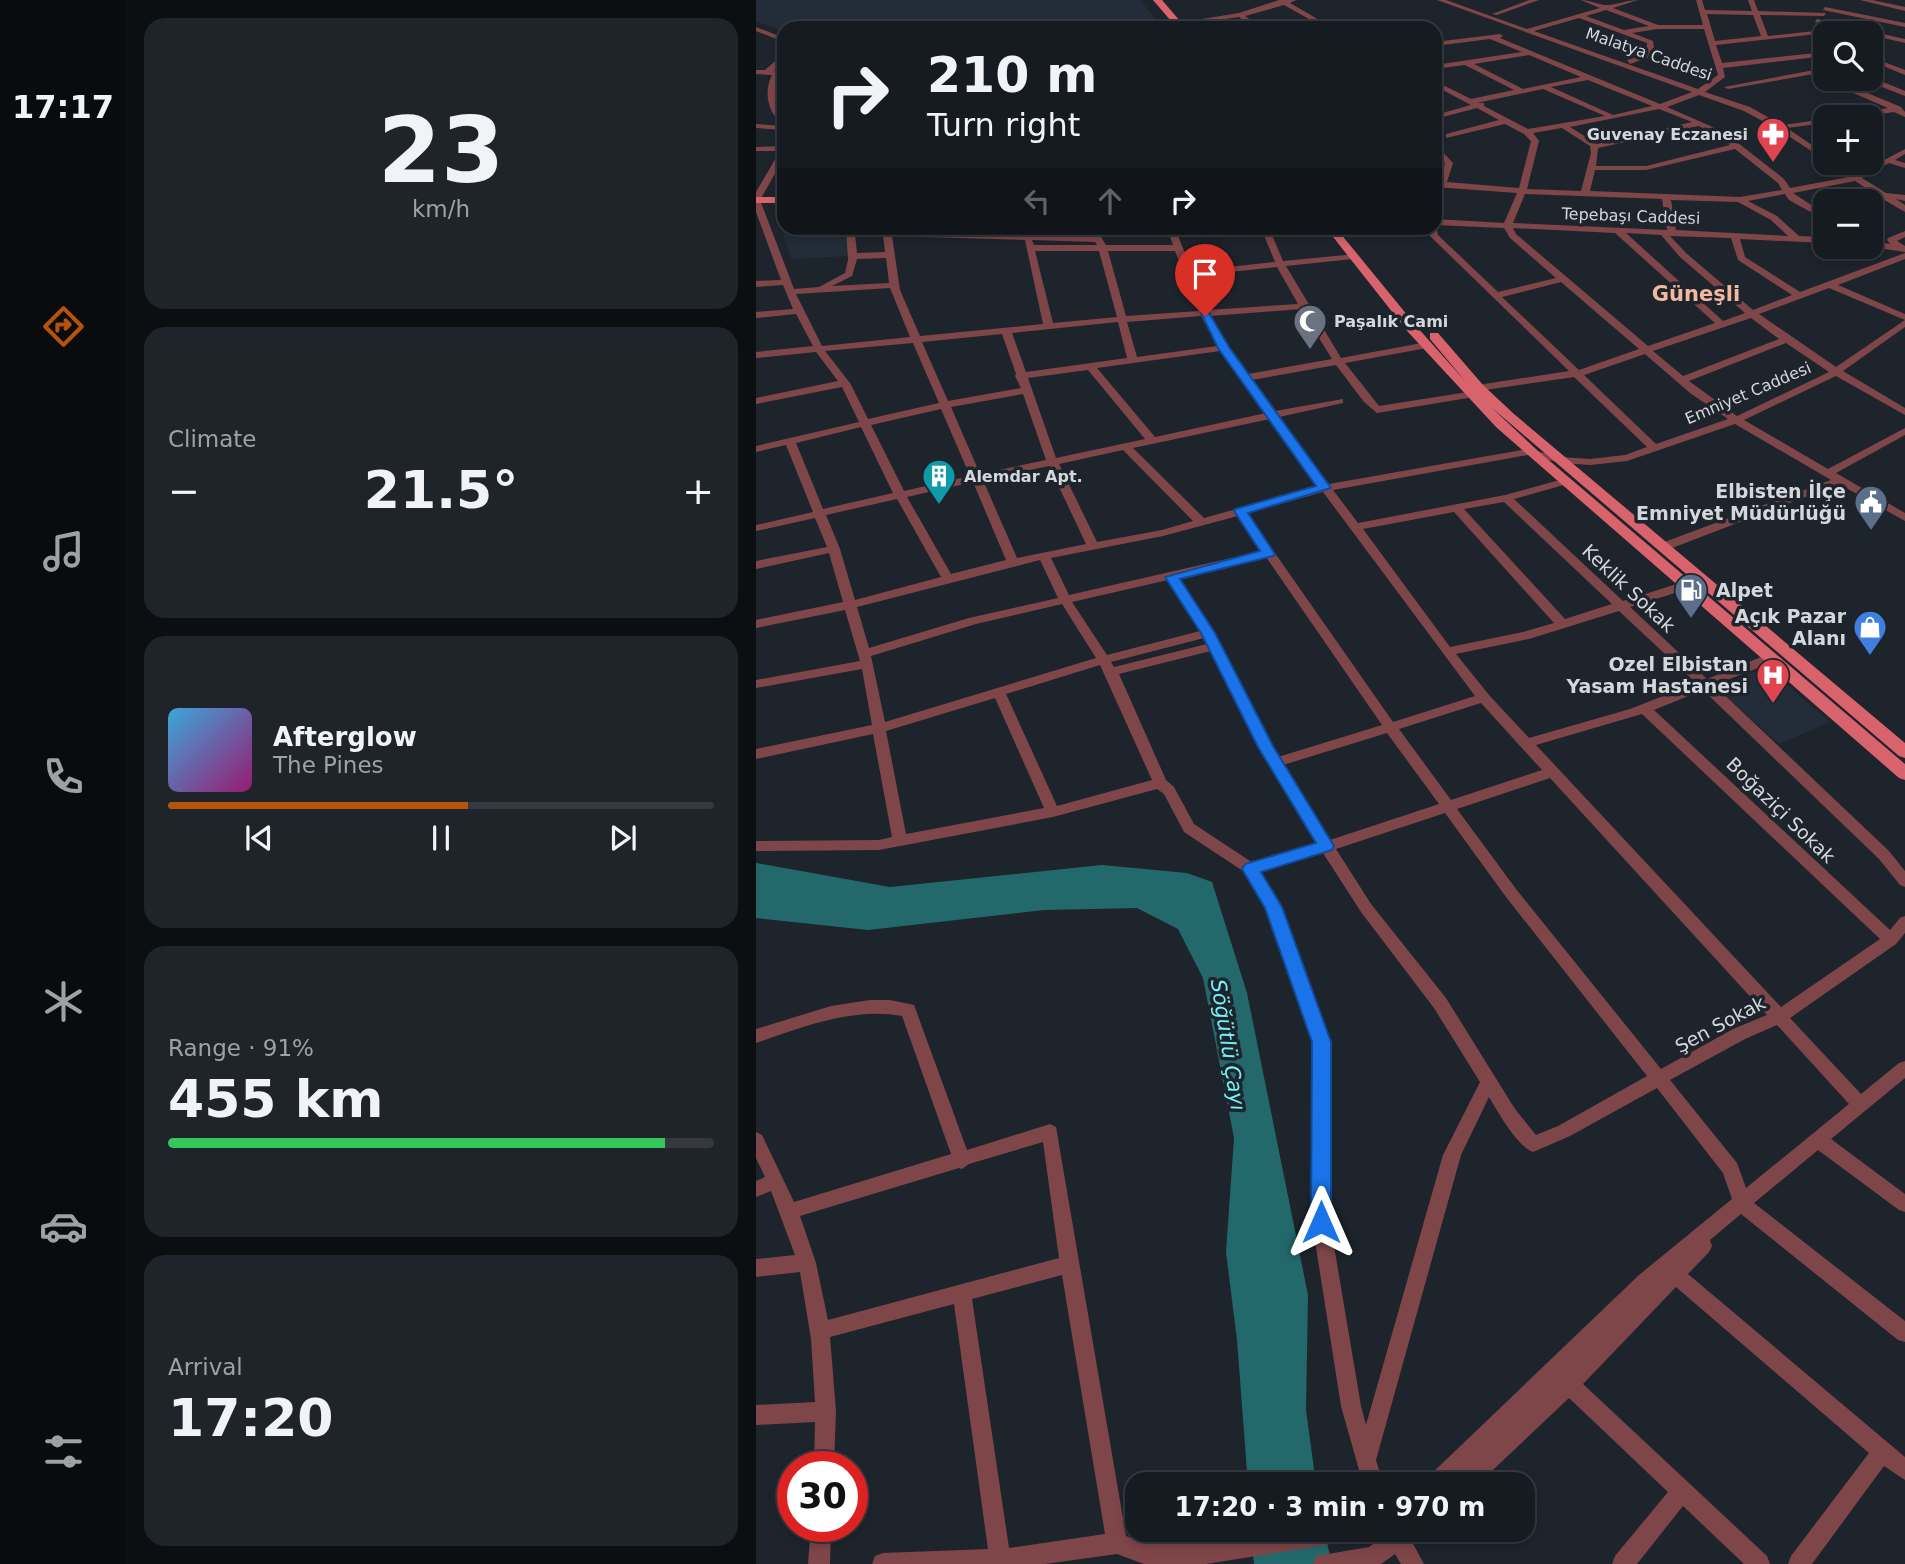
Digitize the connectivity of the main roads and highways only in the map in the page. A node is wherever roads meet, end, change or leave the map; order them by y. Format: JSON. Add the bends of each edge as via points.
{"nodes":[{"id":1,"x":1146,"y":0,"type":"edge"},
{"id":2,"x":1157,"y":0,"type":"edge"},
{"id":3,"x":1169,"y":21,"type":"edge"},
{"id":4,"x":1172,"y":21,"type":"edge"},
{"id":5,"x":756,"y":200,"type":"edge"},
{"id":6,"x":777,"y":200,"type":"edge"},
{"id":7,"x":1336,"y":235,"type":"edge"},
{"id":8,"x":1351,"y":235,"type":"edge"},
{"id":9,"x":1473,"y":392,"type":"junction"},
{"id":10,"x":1902,"y":745,"type":"edge"},
{"id":11,"x":1905,"y":774,"type":"edge"}],
"edges":[{"from":1,"to":3,"type":"main road"},
{"from":2,"to":4,"type":"main road"},
{"from":5,"to":6,"type":"main road"},
{"from":7,"to":9,"type":"main road","via":[[1427,345]]},
{"from":8,"to":9,"type":"main road"},
{"from":9,"to":10,"type":"main road"},
{"from":9,"to":11,"type":"main road","via":[[1528,452]]}]}
